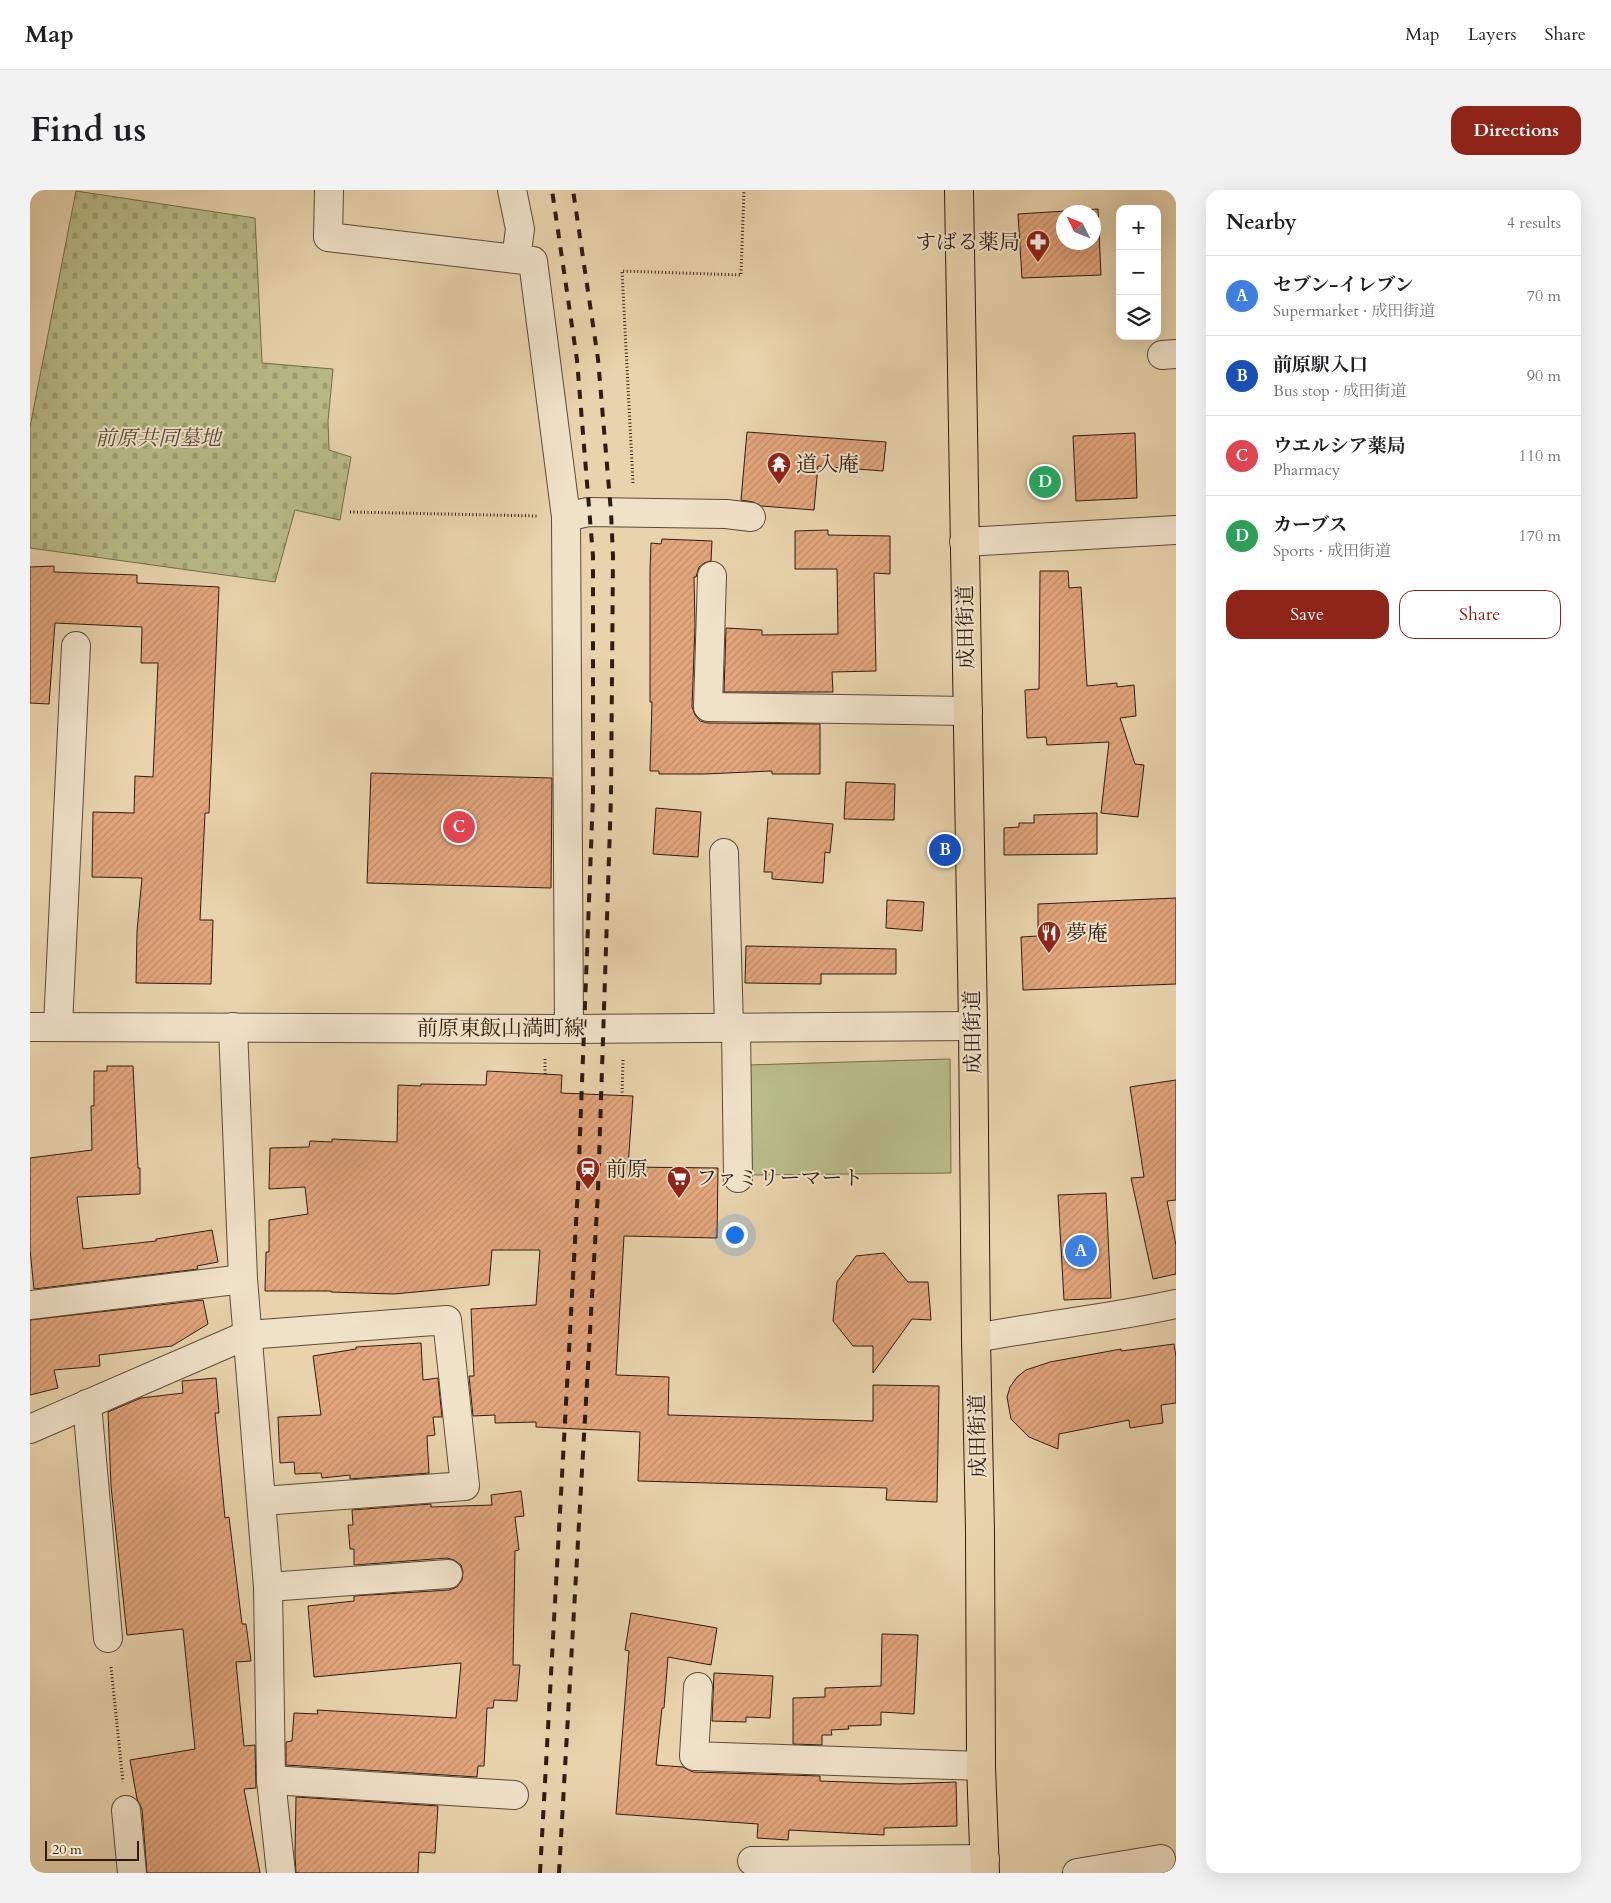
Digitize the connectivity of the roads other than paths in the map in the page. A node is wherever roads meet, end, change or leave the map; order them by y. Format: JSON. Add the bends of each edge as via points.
{"nodes":[{"id":1,"x":329,"y":190,"type":"edge"},
{"id":2,"x":512,"y":190,"type":"edge"},
{"id":3,"x":959,"y":190,"type":"edge"},
{"id":4,"x":516,"y":259,"type":"junction"},
{"id":5,"x":566,"y":517,"type":"junction"},
{"id":6,"x":752,"y":517,"type":"dead end"},
{"id":7,"x":1176,"y":530,"type":"edge"},
{"id":8,"x":964,"y":542,"type":"junction"},
{"id":9,"x":712,"y":576,"type":"dead end"},
{"id":10,"x":76,"y":646,"type":"dead end"},
{"id":11,"x":968,"y":711,"type":"junction"},
{"id":12,"x":724,"y":853,"type":"dead end"},
{"id":13,"x":58,"y":1026,"type":"junction"},
{"id":14,"x":973,"y":1026,"type":"junction"},
{"id":15,"x":30,"y":1027,"type":"edge"},
{"id":16,"x":233,"y":1027,"type":"junction"},
{"id":17,"x":733,"y":1028,"type":"junction"},
{"id":18,"x":569,"y":1029,"type":"junction"},
{"id":19,"x":738,"y":1178,"type":"dead end"},
{"id":20,"x":243,"y":1280,"type":"junction"},
{"id":21,"x":1176,"y":1304,"type":"edge"},
{"id":22,"x":30,"y":1305,"type":"edge"},
{"id":23,"x":247,"y":1335,"type":"junction"},
{"id":24,"x":976,"y":1338,"type":"junction"},
{"id":25,"x":87,"y":1404,"type":"junction"},
{"id":26,"x":30,"y":1429,"type":"edge"},
{"id":27,"x":262,"y":1501,"type":"junction"},
{"id":28,"x":448,"y":1574,"type":"dead end"},
{"id":29,"x":268,"y":1587,"type":"junction"},
{"id":30,"x":108,"y":1638,"type":"road end"},
{"id":31,"x":698,"y":1687,"type":"dead end"},
{"id":32,"x":981,"y":1766,"type":"junction"},
{"id":33,"x":271,"y":1780,"type":"junction"},
{"id":34,"x":514,"y":1795,"type":"dead end"},
{"id":35,"x":126,"y":1810,"type":"road end"},
{"id":36,"x":1161,"y":1859,"type":"dead end"},
{"id":37,"x":752,"y":1860,"type":"dead end"},
{"id":38,"x":985,"y":1866,"type":"edge"},
{"id":39,"x":132,"y":1873,"type":"edge"},
{"id":40,"x":281,"y":1873,"type":"edge"},
{"id":41,"x":1077,"y":1873,"type":"edge"}],
"edges":[{"from":1,"to":4,"type":"street","via":[[328,237]]},
{"from":2,"to":4,"type":"street","via":[[520,229]]},
{"from":3,"to":8,"type":"highway","name":"成田街道"},
{"from":4,"to":5,"type":"street","via":[[533,261]]},
{"from":5,"to":6,"type":"street","via":[[588,512]]},
{"from":5,"to":18,"type":"street"},
{"from":7,"to":8,"type":"street"},
{"from":8,"to":11,"type":"highway","name":"成田街道"},
{"from":9,"to":11,"type":"street","via":[[708,707]]},
{"from":10,"to":13,"type":"street"},
{"from":11,"to":14,"type":"highway","name":"成田街道"},
{"from":12,"to":17,"type":"street"},
{"from":13,"to":15,"type":"street","name":"前原東飯山満町線"},
{"from":13,"to":16,"type":"street","name":"前原東飯山満町線"},
{"from":14,"to":17,"type":"street","name":"前原東飯山満町線"},
{"from":14,"to":24,"type":"highway","name":"成田街道"},
{"from":16,"to":18,"type":"street","name":"前原東飯山満町線"},
{"from":16,"to":20,"type":"street"},
{"from":17,"to":18,"type":"street","name":"前原東飯山満町線"},
{"from":17,"to":19,"type":"street"},
{"from":20,"to":22,"type":"street"},
{"from":20,"to":23,"type":"street"},
{"from":21,"to":24,"type":"street"},
{"from":23,"to":25,"type":"street"},
{"from":23,"to":27,"type":"street"},
{"from":23,"to":27,"type":"street","via":[[447,1320],[465,1486]]},
{"from":24,"to":32,"type":"highway","name":"成田街道"},
{"from":25,"to":26,"type":"street"},
{"from":25,"to":30,"type":"street"},
{"from":27,"to":29,"type":"street"},
{"from":28,"to":29,"type":"street"},
{"from":29,"to":33,"type":"street"},
{"from":31,"to":32,"type":"street","via":[[694,1756]]},
{"from":32,"to":38,"type":"highway","name":"成田街道"},
{"from":33,"to":34,"type":"street"},
{"from":33,"to":40,"type":"street"},
{"from":35,"to":39,"type":"street"},
{"from":36,"to":41,"type":"street"},
{"from":37,"to":38,"type":"street"}]}
